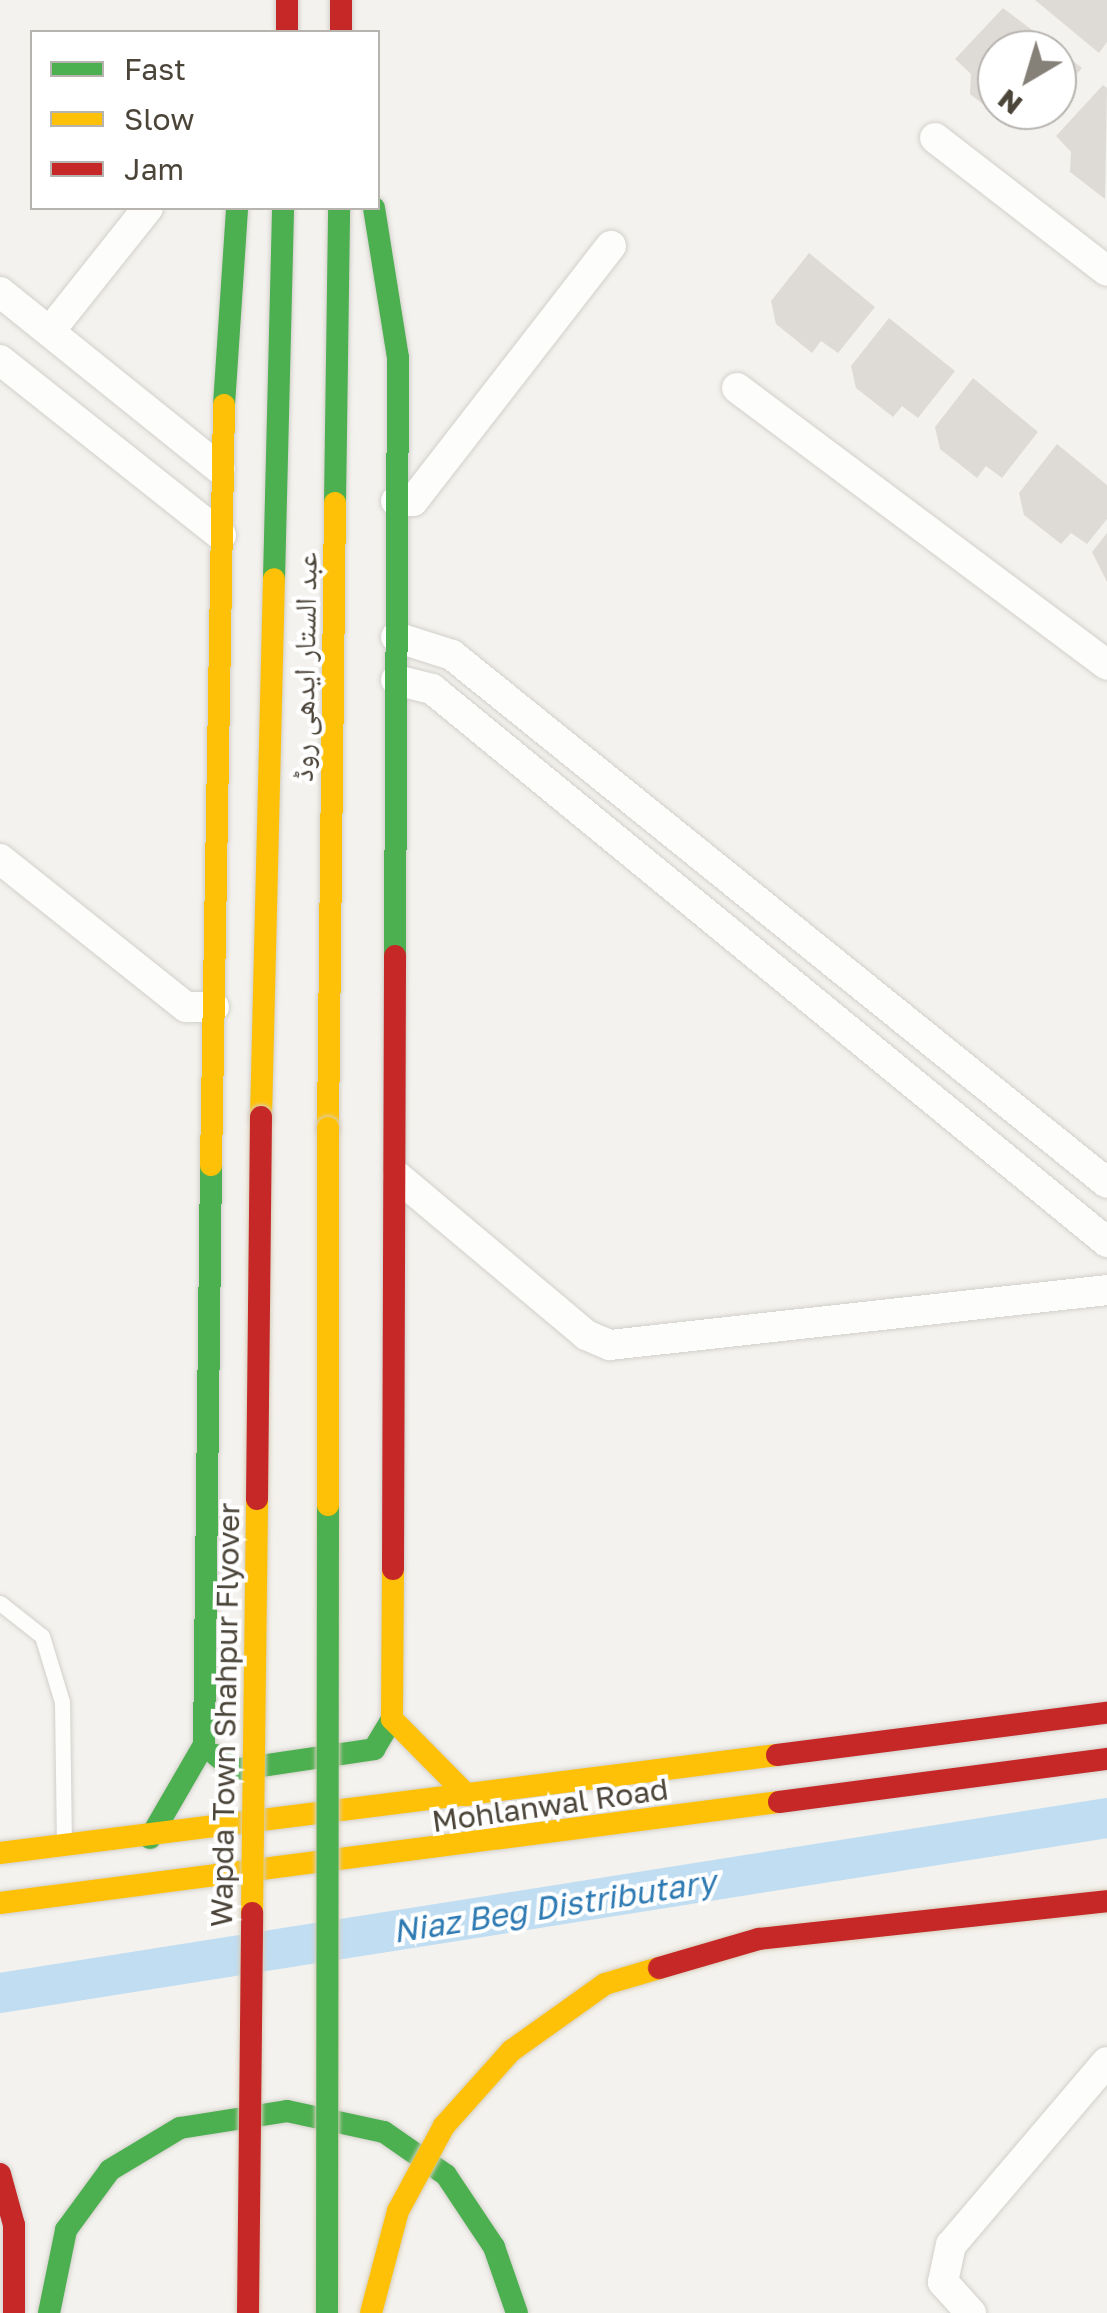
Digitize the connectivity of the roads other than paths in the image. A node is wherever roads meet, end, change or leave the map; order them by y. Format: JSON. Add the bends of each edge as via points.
{"nodes":[{"id":1,"x":935,"y":138,"type":"dead end"},
{"id":2,"x":146,"y":210,"type":"edge"},
{"id":3,"x":237,"y":210,"type":"edge"},
{"id":4,"x":283,"y":210,"type":"edge"},
{"id":5,"x":339,"y":210,"type":"edge"},
{"id":6,"x":374,"y":210,"type":"edge"},
{"id":7,"x":611,"y":246,"type":"dead end"},
{"id":8,"x":1107,"y":272,"type":"edge"},
{"id":9,"x":0,"y":292,"type":"edge"},
{"id":10,"x":50,"y":331,"type":"junction"},
{"id":11,"x":0,"y":360,"type":"edge"},
{"id":12,"x":737,"y":388,"type":"dead end"},
{"id":13,"x":220,"y":469,"type":"junction"},
{"id":14,"x":396,"y":501,"type":"junction"},
{"id":15,"x":221,"y":536,"type":"junction"},
{"id":16,"x":396,"y":637,"type":"junction"},
{"id":17,"x":1107,"y":664,"type":"edge"},
{"id":18,"x":396,"y":680,"type":"junction"},
{"id":19,"x":0,"y":859,"type":"edge"},
{"id":20,"x":214,"y":1007,"type":"junction"},
{"id":21,"x":261,"y":1117,"type":"joint"},
{"id":22,"x":398,"y":1177,"type":"junction"},
{"id":23,"x":1107,"y":1183,"type":"edge"},
{"id":24,"x":1107,"y":1242,"type":"edge"},
{"id":25,"x":1107,"y":1290,"type":"edge"},
{"id":26,"x":0,"y":1604,"type":"edge"},
{"id":27,"x":1107,"y":1714,"type":"edge"},
{"id":28,"x":392,"y":1720,"type":"junction"},
{"id":29,"x":204,"y":1744,"type":"junction"},
{"id":30,"x":1107,"y":1759,"type":"edge"},
{"id":31,"x":466,"y":1795,"type":"junction"},
{"id":32,"x":150,"y":1838,"type":"junction"},
{"id":33,"x":64,"y":1845,"type":"junction"},
{"id":34,"x":0,"y":1853,"type":"edge"},
{"id":35,"x":1107,"y":1902,"type":"edge"},
{"id":36,"x":0,"y":1903,"type":"edge"},
{"id":37,"x":1107,"y":2062,"type":"edge"},
{"id":38,"x":0,"y":2174,"type":"edge"},
{"id":39,"x":14,"y":2313,"type":"edge"},
{"id":40,"x":48,"y":2313,"type":"edge"},
{"id":41,"x":248,"y":2313,"type":"edge"},
{"id":42,"x":327,"y":2313,"type":"edge"},
{"id":43,"x":370,"y":2313,"type":"edge"},
{"id":44,"x":517,"y":2313,"type":"edge"},
{"id":45,"x":971,"y":2313,"type":"edge"}],
"edges":[{"from":1,"to":8,"type":"street"},
{"from":2,"to":10,"type":"street"},
{"from":3,"to":13,"type":"main road"},
{"from":4,"to":21,"type":"main road","name":"عبد الستار ایدھی روڈ"},
{"from":5,"to":42,"type":"main road","name":"عبد الستار ایدھی روڈ","bridge":true,"via":[[328,1128]]},
{"from":6,"to":14,"type":"main road","via":[[398,358]]},
{"from":7,"to":14,"type":"street","via":[[412,500]]},
{"from":9,"to":10,"type":"street"},
{"from":10,"to":13,"type":"street"},
{"from":11,"to":15,"type":"street"},
{"from":12,"to":17,"type":"street"},
{"from":13,"to":15,"type":"main road"},
{"from":14,"to":16,"type":"main road"},
{"from":15,"to":20,"type":"main road"},
{"from":16,"to":18,"type":"main road"},
{"from":16,"to":23,"type":"street","via":[[452,654]]},
{"from":18,"to":22,"type":"main road"},
{"from":18,"to":24,"type":"street","via":[[432,689]]},
{"from":19,"to":20,"type":"street","via":[[186,1007]]},
{"from":20,"to":29,"type":"main road"},
{"from":21,"to":41,"type":"main road","name":"Wapda Town Shahpur Flyover","bridge":true},
{"from":22,"to":25,"type":"street","via":[[586,1335],[610,1345]]},
{"from":22,"to":28,"type":"main road"},
{"from":26,"to":33,"type":"lane","via":[[42,1636],[62,1702]]},
{"from":27,"to":31,"type":"main road","name":"Mohlanwal Road"},
{"from":28,"to":29,"type":"main road","via":[[374,1749],[234,1770]]},
{"from":28,"to":31,"type":"main road"},
{"from":29,"to":32,"type":"main road"},
{"from":30,"to":36,"type":"main road","name":"Mohlanwal Road"},
{"from":31,"to":32,"type":"main road","name":"Mohlanwal Road"},
{"from":32,"to":33,"type":"main road","name":"Mohlanwal Road"},
{"from":33,"to":34,"type":"main road","name":"Mohlanwal Road"},
{"from":35,"to":43,"type":"main road","bridge":true,"via":[[743,1942],[605,1984],[510,2051],[444,2126],[398,2211]]},
{"from":37,"to":45,"type":"street","via":[[951,2245],[943,2282]]},
{"from":38,"to":39,"type":"main road","via":[[14,2224]]},
{"from":40,"to":44,"type":"main road","via":[[66,2230],[110,2170],[180,2128],[288,2111],[384,2132],[446,2175],[494,2247]]}]}
